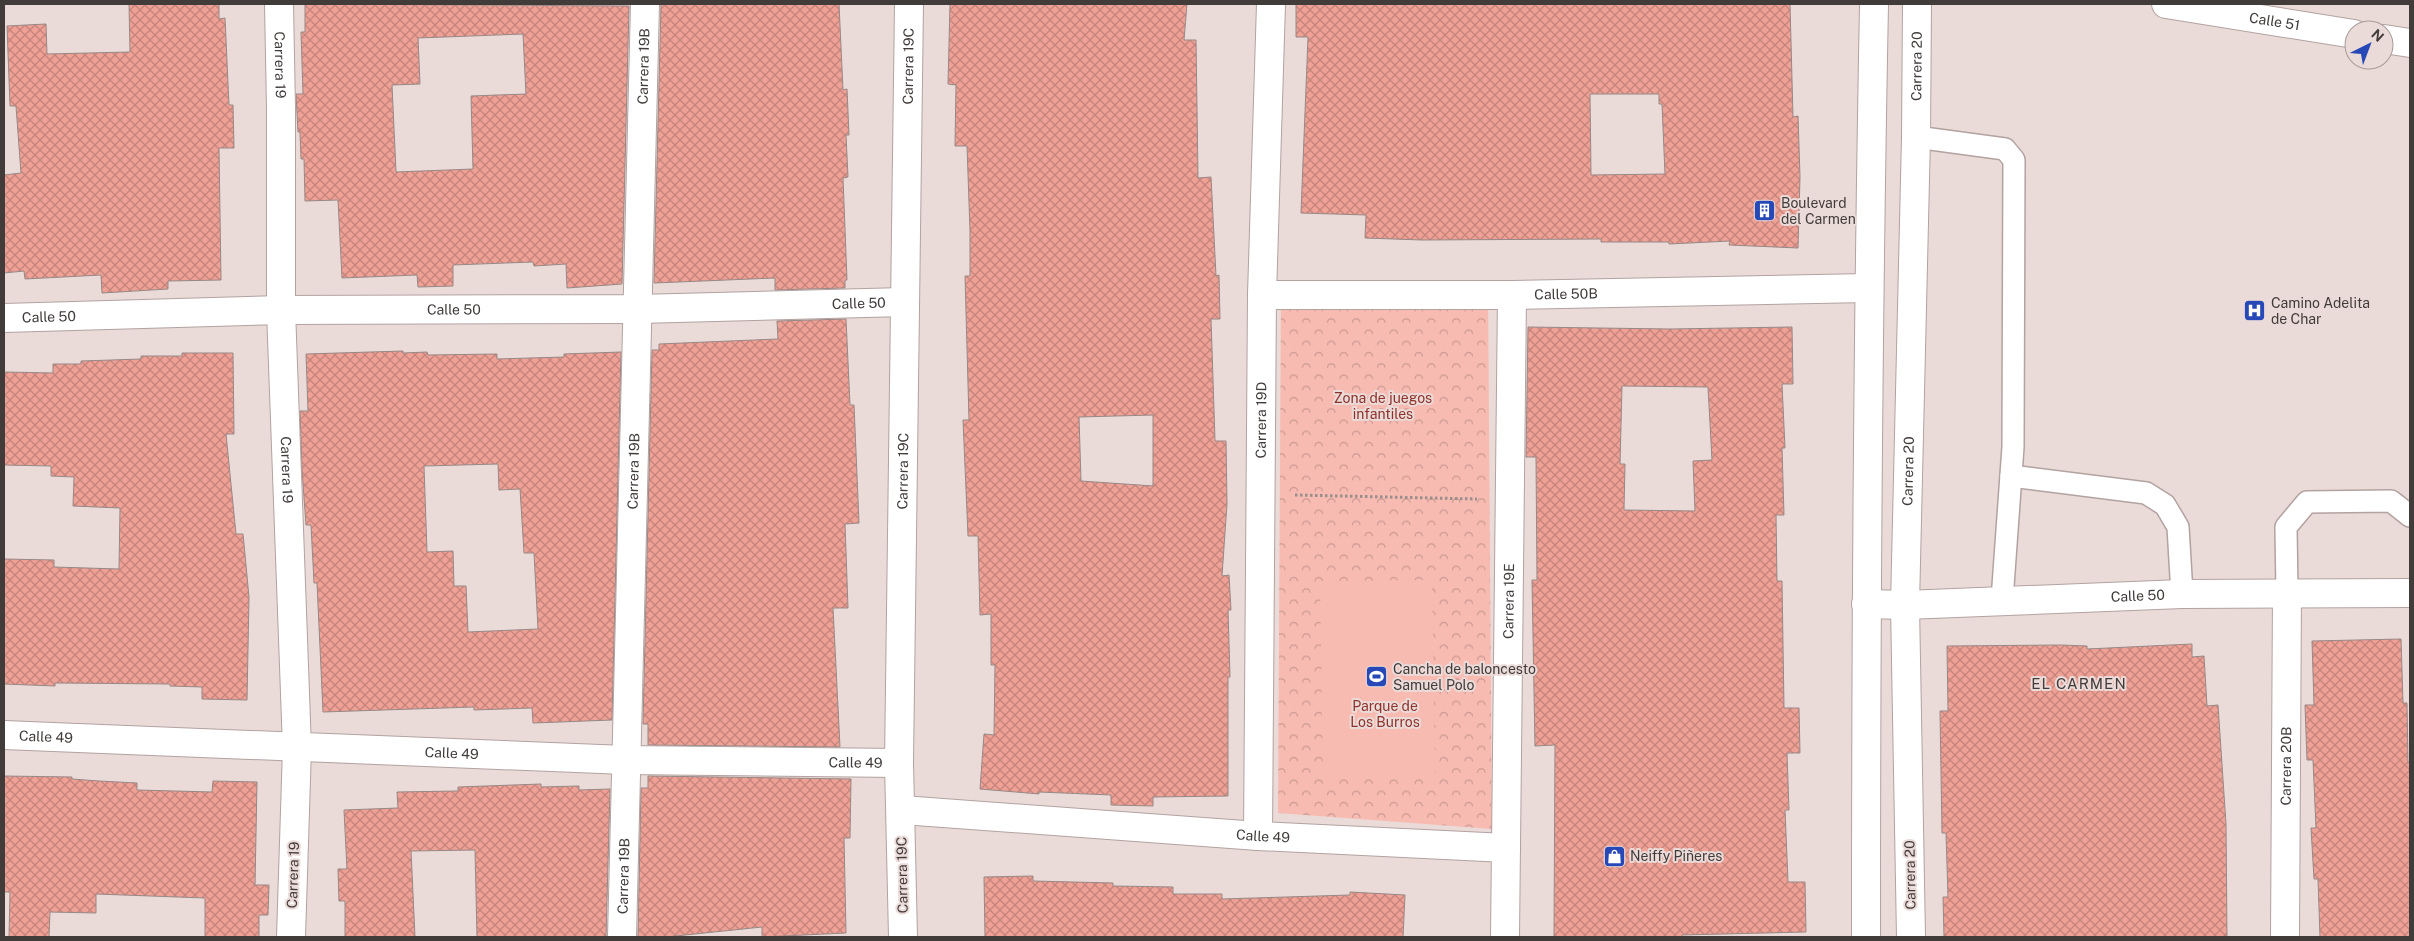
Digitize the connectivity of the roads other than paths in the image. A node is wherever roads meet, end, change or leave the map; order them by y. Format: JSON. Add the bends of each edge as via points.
{"nodes":[{"id":1,"x":279,"y":4,"type":"edge"},
{"id":2,"x":645,"y":4,"type":"edge"},
{"id":3,"x":908,"y":4,"type":"edge"},
{"id":4,"x":1271,"y":4,"type":"edge"},
{"id":5,"x":1874,"y":4,"type":"edge"},
{"id":6,"x":1917,"y":4,"type":"edge"},
{"id":7,"x":2166,"y":4,"type":"edge"},
{"id":8,"x":2344,"y":32,"type":"edge"},
{"id":9,"x":2394,"y":41,"type":"edge"},
{"id":10,"x":2410,"y":44,"type":"edge"},
{"id":11,"x":1916,"y":137,"type":"junction"},
{"id":12,"x":1868,"y":288,"type":"junction"},
{"id":13,"x":1512,"y":295,"type":"junction"},
{"id":14,"x":1262,"y":296,"type":"junction"},
{"id":15,"x":904,"y":302,"type":"junction"},
{"id":16,"x":281,"y":310,"type":"junction"},
{"id":17,"x":638,"y":310,"type":"junction"},
{"id":18,"x":4,"y":318,"type":"edge"},
{"id":19,"x":2011,"y":476,"type":"junction"},
{"id":20,"x":2410,"y":516,"type":"edge"},
{"id":21,"x":2287,"y":593,"type":"junction"},
{"id":22,"x":2410,"y":593,"type":"edge"},
{"id":23,"x":2182,"y":594,"type":"junction"},
{"id":24,"x":2002,"y":600,"type":"junction"},
{"id":25,"x":1866,"y":604,"type":"junction"},
{"id":26,"x":1905,"y":605,"type":"junction"},
{"id":27,"x":4,"y":735,"type":"edge"},
{"id":28,"x":297,"y":748,"type":"junction"},
{"id":29,"x":625,"y":760,"type":"junction"},
{"id":30,"x":900,"y":763,"type":"junction"},
{"id":31,"x":902,"y":810,"type":"junction"},
{"id":32,"x":1258,"y":836,"type":"junction"},
{"id":33,"x":1506,"y":848,"type":"junction"},
{"id":34,"x":291,"y":937,"type":"edge"},
{"id":35,"x":622,"y":937,"type":"edge"},
{"id":36,"x":903,"y":937,"type":"edge"},
{"id":37,"x":1505,"y":937,"type":"edge"},
{"id":38,"x":1866,"y":937,"type":"edge"},
{"id":39,"x":1911,"y":937,"type":"edge"},
{"id":40,"x":2285,"y":937,"type":"edge"}],
"edges":[{"from":1,"to":16,"type":"street","name":"Carrera 19"},
{"from":2,"to":17,"type":"street","name":"Carrera 19B"},
{"from":3,"to":15,"type":"street","name":"Carrera 19C"},
{"from":4,"to":14,"type":"street","name":"Carrera 19D"},
{"from":5,"to":12,"type":"street"},
{"from":6,"to":11,"type":"street","name":"Carrera 20"},
{"from":7,"to":8,"type":"street","name":"Calle 51"},
{"from":9,"to":10,"type":"street"},
{"from":11,"to":19,"type":"lane","via":[[2006,149],[2014,160]]},
{"from":11,"to":26,"type":"street","name":"Carrera 20"},
{"from":12,"to":13,"type":"street","name":"Calle 50B"},
{"from":12,"to":25,"type":"street"},
{"from":13,"to":14,"type":"street","name":"Calle 50B"},
{"from":13,"to":33,"type":"street","name":"Carrera 19E"},
{"from":14,"to":32,"type":"street","name":"Carrera 19D"},
{"from":15,"to":17,"type":"street","name":"Calle 50"},
{"from":15,"to":30,"type":"street","name":"Carrera 19C"},
{"from":16,"to":17,"type":"street","name":"Calle 50"},
{"from":16,"to":18,"type":"street","name":"Calle 50"},
{"from":16,"to":28,"type":"street","name":"Carrera 19"},
{"from":17,"to":29,"type":"street","name":"Carrera 19B"},
{"from":19,"to":23,"type":"lane","via":[[2146,493],[2165,505],[2178,527]]},
{"from":19,"to":24,"type":"lane"},
{"from":20,"to":21,"type":"lane","via":[[2391,501],[2308,502],[2286,527]]},
{"from":21,"to":22,"type":"street","name":"Calle 50"},
{"from":21,"to":23,"type":"street","name":"Calle 50"},
{"from":21,"to":40,"type":"street","name":"Carrera 20B"},
{"from":23,"to":24,"type":"street","name":"Calle 50"},
{"from":24,"to":26,"type":"street","name":"Calle 50"},
{"from":25,"to":26,"type":"street","name":"Calle 50"},
{"from":25,"to":38,"type":"street"},
{"from":26,"to":39,"type":"street","name":"Carrera 20"},
{"from":27,"to":28,"type":"street","name":"Calle 49"},
{"from":28,"to":29,"type":"street","name":"Calle 49"},
{"from":28,"to":34,"type":"street","name":"Carrera 19"},
{"from":29,"to":30,"type":"street","name":"Calle 49"},
{"from":29,"to":35,"type":"street","name":"Carrera 19B"},
{"from":30,"to":31,"type":"street","name":"Carrera 19C"},
{"from":31,"to":32,"type":"street","name":"Calle 49"},
{"from":31,"to":36,"type":"street","name":"Carrera 19C"},
{"from":32,"to":33,"type":"street","name":"Calle 49"},
{"from":33,"to":37,"type":"street","name":"Carrera 19E"}]}
